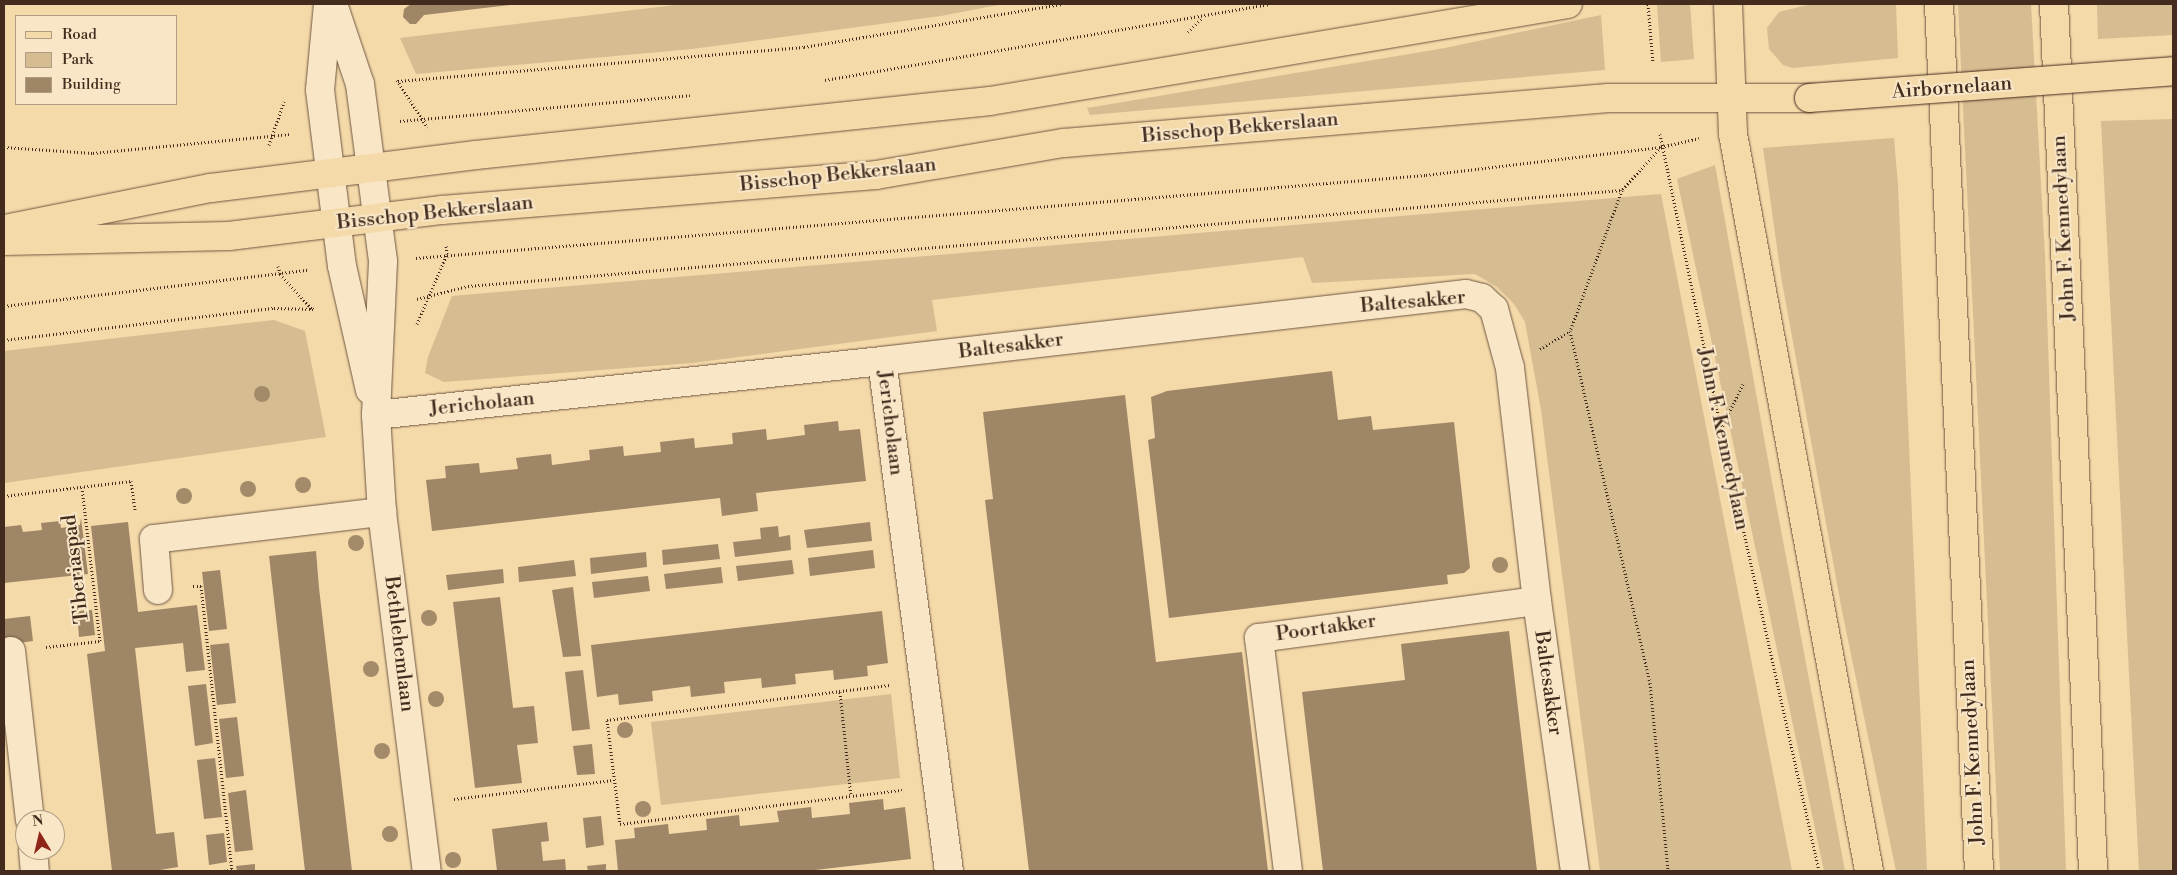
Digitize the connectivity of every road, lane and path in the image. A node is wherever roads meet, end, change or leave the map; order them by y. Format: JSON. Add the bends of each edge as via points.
{"nodes":[{"id":1,"x":328,"y":4,"type":"edge"},
{"id":2,"x":333,"y":4,"type":"edge"},
{"id":3,"x":1061,"y":4,"type":"edge"},
{"id":4,"x":1270,"y":4,"type":"edge"},
{"id":5,"x":1568,"y":4,"type":"edge"},
{"id":6,"x":1648,"y":4,"type":"edge"},
{"id":7,"x":1728,"y":4,"type":"edge"},
{"id":8,"x":1939,"y":4,"type":"edge"},
{"id":9,"x":2054,"y":4,"type":"edge"},
{"id":10,"x":1252,"y":5,"type":"edge"},
{"id":11,"x":2173,"y":71,"type":"edge"},
{"id":12,"x":398,"y":81,"type":"dead end"},
{"id":13,"x":822,"y":81,"type":"dead end"},
{"id":14,"x":693,"y":94,"type":"dead end"},
{"id":15,"x":1656,"y":96,"type":"junction"},
{"id":16,"x":1731,"y":98,"type":"junction"},
{"id":17,"x":366,"y":125,"type":"junction"},
{"id":18,"x":325,"y":130,"type":"junction"},
{"id":19,"x":274,"y":136,"type":"junction"},
{"id":20,"x":4,"y":147,"type":"edge"},
{"id":21,"x":1661,"y":147,"type":"junction"},
{"id":22,"x":371,"y":168,"type":"junction"},
{"id":23,"x":330,"y":173,"type":"junction"},
{"id":24,"x":264,"y":181,"type":"junction"},
{"id":25,"x":1622,"y":190,"type":"junction"},
{"id":26,"x":377,"y":218,"type":"junction"},
{"id":27,"x":336,"y":222,"type":"junction"},
{"id":28,"x":4,"y":229,"type":"edge"},
{"id":29,"x":270,"y":230,"type":"junction"},
{"id":30,"x":4,"y":241,"type":"edge"},
{"id":31,"x":383,"y":261,"type":"junction"},
{"id":32,"x":342,"y":266,"type":"junction"},
{"id":33,"x":280,"y":274,"type":"junction"},
{"id":34,"x":383,"y":303,"type":"junction"},
{"id":35,"x":4,"y":306,"type":"edge"},
{"id":36,"x":350,"y":306,"type":"junction"},
{"id":37,"x":312,"y":310,"type":"junction"},
{"id":38,"x":317,"y":318,"type":"dead end"},
{"id":39,"x":4,"y":340,"type":"edge"},
{"id":40,"x":882,"y":361,"type":"junction"},
{"id":41,"x":376,"y":416,"type":"junction"},
{"id":42,"x":82,"y":487,"type":"junction"},
{"id":43,"x":4,"y":496,"type":"edge"},
{"id":44,"x":382,"y":512,"type":"junction"},
{"id":45,"x":154,"y":539,"type":"junction"},
{"id":46,"x":158,"y":590,"type":"joint"},
{"id":47,"x":1537,"y":601,"type":"junction"},
{"id":48,"x":11,"y":652,"type":"joint"},
{"id":49,"x":924,"y":680,"type":"junction"},
{"id":50,"x":840,"y":692,"type":"junction"},
{"id":51,"x":614,"y":780,"type":"junction"},
{"id":52,"x":938,"y":785,"type":"junction"},
{"id":53,"x":851,"y":796,"type":"junction"},
{"id":54,"x":419,"y":802,"type":"junction"},
{"id":55,"x":29,"y":810,"type":"edge"},
{"id":56,"x":222,"y":871,"type":"edge"},
{"id":57,"x":427,"y":871,"type":"edge"},
{"id":58,"x":949,"y":871,"type":"edge"},
{"id":59,"x":1288,"y":871,"type":"edge"},
{"id":60,"x":1575,"y":871,"type":"edge"},
{"id":61,"x":1668,"y":871,"type":"edge"},
{"id":62,"x":1819,"y":871,"type":"edge"},
{"id":63,"x":1869,"y":871,"type":"edge"},
{"id":64,"x":1979,"y":871,"type":"edge"},
{"id":65,"x":2093,"y":871,"type":"edge"}],
"edges":[{"from":1,"to":18,"type":"street","name":"Bethlehemlaan","via":[[320,90]]},
{"from":2,"to":17,"type":"street","name":"Bethlehemlaan","via":[[360,84]]},
{"from":3,"to":12,"type":"path","via":[[804,47]]},
{"from":4,"to":10,"type":"path"},
{"from":5,"to":22,"type":"main road","via":[[990,101]]},
{"from":6,"to":15,"type":"path","name":"John F. Kennedylaan"},
{"from":7,"to":16,"type":"main road"},
{"from":8,"to":64,"type":"main road","name":"John F. Kennedylaan"},
{"from":9,"to":65,"type":"main road","name":"John F. Kennedylaan"},
{"from":10,"to":13,"type":"path"},
{"from":11,"to":16,"type":"main road","name":"Airbornelaan","bridge":true,"via":[[1809,98]]},
{"from":14,"to":17,"type":"path"},
{"from":15,"to":16,"type":"main road","name":"Bisschop Bekkerslaan"},
{"from":15,"to":21,"type":"path","name":"John F. Kennedylaan"},
{"from":15,"to":26,"type":"main road","name":"Bisschop Bekkerslaan","via":[[1064,143],[876,175],[452,209]]},
{"from":16,"to":63,"type":"main road","via":[[1733,134]]},
{"from":17,"to":22,"type":"street","name":"Bethlehemlaan"},
{"from":18,"to":19,"type":"path"},
{"from":18,"to":23,"type":"street","name":"Bethlehemlaan"},
{"from":19,"to":20,"type":"path","via":[[93,153]]},
{"from":19,"to":24,"type":"path","via":[[262,160]]},
{"from":21,"to":25,"type":"path"},
{"from":21,"to":31,"type":"path","via":[[1426,175]]},
{"from":21,"to":62,"type":"path","name":"John F. Kennedylaan"},
{"from":22,"to":23,"type":"main road"},
{"from":22,"to":26,"type":"street","name":"Bethlehemlaan"},
{"from":23,"to":24,"type":"main road"},
{"from":23,"to":27,"type":"street","name":"Bethlehemlaan"},
{"from":24,"to":28,"type":"main road","via":[[211,188]]},
{"from":25,"to":34,"type":"path","via":[[468,286],[429,298]]},
{"from":25,"to":61,"type":"path","via":[[1570,331],[1650,683]]},
{"from":26,"to":27,"type":"main road","name":"Bisschop Bekkerslaan"},
{"from":26,"to":31,"type":"street","name":"Bethlehemlaan"},
{"from":27,"to":29,"type":"main road","name":"Bisschop Bekkerslaan"},
{"from":27,"to":32,"type":"street","name":"Bethlehemlaan"},
{"from":29,"to":30,"type":"main road","name":"Bisschop Bekkerslaan","via":[[229,236]]},
{"from":29,"to":33,"type":"path"},
{"from":31,"to":34,"type":"street","name":"Bethlehemlaan"},
{"from":32,"to":33,"type":"path"},
{"from":32,"to":36,"type":"street","name":"Bethlehemlaan"},
{"from":33,"to":35,"type":"path"},
{"from":33,"to":37,"type":"path"},
{"from":34,"to":41,"type":"street","name":"Bethlehemlaan"},
{"from":36,"to":37,"type":"path"},
{"from":36,"to":41,"type":"street","name":"Bethlehemlaan"},
{"from":37,"to":38,"type":"path"},
{"from":37,"to":39,"type":"path","via":[[274,308]]},
{"from":40,"to":41,"type":"street","name":"Jericholaan"},
{"from":40,"to":47,"type":"street","name":"Baltesakker","via":[[1466,294],[1482,298],[1494,309],[1510,368]]},
{"from":40,"to":49,"type":"street","name":"Jericholaan"},
{"from":41,"to":44,"type":"street","name":"Bethlehemlaan"},
{"from":42,"to":43,"type":"path"},
{"from":42,"to":45,"type":"path","via":[[131,481],[137,524]]},
{"from":42,"to":48,"type":"path","name":"Tiberiaspad","via":[[100,641]]},
{"from":44,"to":45,"type":"street"},
{"from":44,"to":54,"type":"street","name":"Bethlehemlaan"},
{"from":45,"to":46,"type":"street"},
{"from":46,"to":56,"type":"path","via":[[201,586],[232,870]]},
{"from":47,"to":59,"type":"street","name":"Poortakker","via":[[1259,638]]},
{"from":47,"to":60,"type":"street","name":"Baltesakker"},
{"from":48,"to":55,"type":"street"},
{"from":49,"to":50,"type":"path"},
{"from":49,"to":52,"type":"street","name":"Jericholaan"},
{"from":50,"to":51,"type":"path","via":[[607,720]]},
{"from":50,"to":53,"type":"path"},
{"from":51,"to":53,"type":"path","via":[[620,824]]},
{"from":51,"to":54,"type":"path"},
{"from":52,"to":53,"type":"path"},
{"from":52,"to":58,"type":"street","name":"Jericholaan"},
{"from":54,"to":57,"type":"street","name":"Bethlehemlaan"}]}
